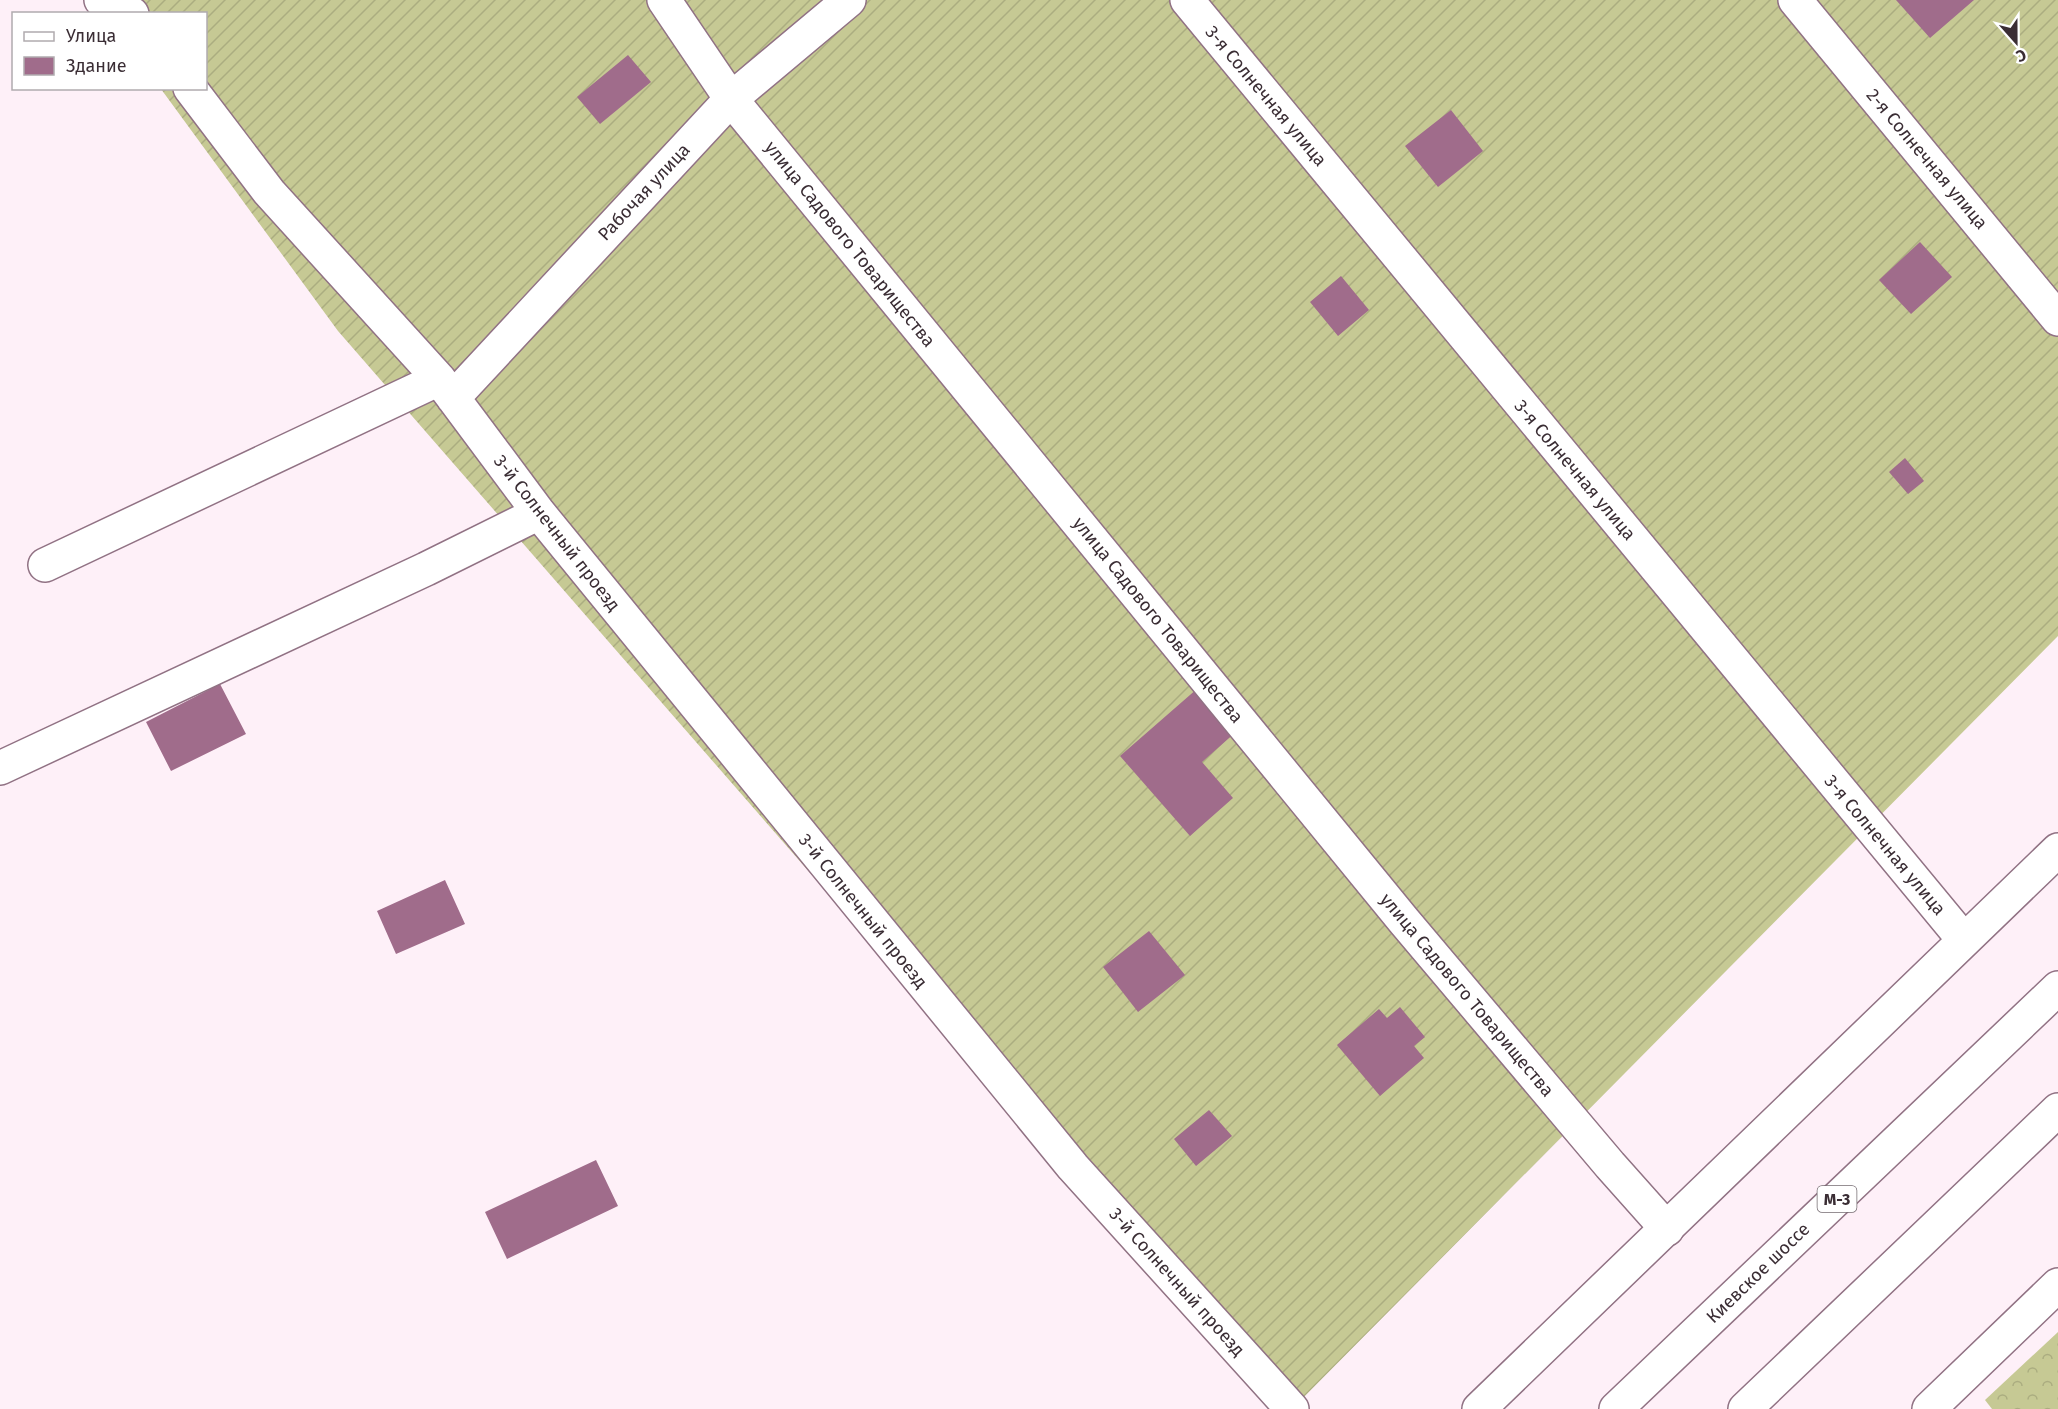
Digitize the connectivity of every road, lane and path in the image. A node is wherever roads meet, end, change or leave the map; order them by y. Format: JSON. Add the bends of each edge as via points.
{"nodes":[{"id":1,"x":100,"y":0,"type":"edge"},
{"id":2,"x":664,"y":0,"type":"edge"},
{"id":3,"x":849,"y":0,"type":"edge"},
{"id":4,"x":1187,"y":0,"type":"edge"},
{"id":5,"x":1795,"y":0,"type":"edge"},
{"id":6,"x":127,"y":12,"type":"edge"},
{"id":7,"x":192,"y":90,"type":"edge"},
{"id":8,"x":731,"y":99,"type":"junction"},
{"id":9,"x":2058,"y":319,"type":"edge"},
{"id":10,"x":446,"y":388,"type":"junction"},
{"id":11,"x":538,"y":513,"type":"junction"},
{"id":12,"x":45,"y":565,"type":"dead end"},
{"id":13,"x":0,"y":768,"type":"edge"},
{"id":14,"x":2058,"y":850,"type":"edge"},
{"id":15,"x":1964,"y":940,"type":"junction"},
{"id":16,"x":2058,"y":988,"type":"edge"},
{"id":17,"x":2058,"y":1110,"type":"edge"},
{"id":18,"x":1667,"y":1229,"type":"junction"},
{"id":19,"x":2058,"y":1285,"type":"edge"},
{"id":20,"x":1292,"y":1409,"type":"edge"},
{"id":21,"x":1479,"y":1409,"type":"edge"},
{"id":22,"x":1616,"y":1409,"type":"edge"},
{"id":23,"x":1746,"y":1409,"type":"edge"},
{"id":24,"x":1929,"y":1409,"type":"edge"}],
"edges":[{"from":1,"to":6,"type":"main road"},
{"from":2,"to":8,"type":"main road","name":"улица Садового Товарищества"},
{"from":3,"to":8,"type":"main road","name":"Рабочая улица"},
{"from":4,"to":15,"type":"main road","name":"3-я Солнечная улица"},
{"from":5,"to":9,"type":"main road","name":"2-я Солнечная улица"},
{"from":7,"to":10,"type":"main road","name":"3-й Солнечный проезд","via":[[269,192]]},
{"from":8,"to":10,"type":"main road","name":"Рабочая улица"},
{"from":8,"to":18,"type":"main road","name":"улица Садового Товарищества","via":[[1404,921]]},
{"from":10,"to":11,"type":"main road","name":"3-й Солнечный проезд"},
{"from":10,"to":12,"type":"main road"},
{"from":11,"to":13,"type":"main road"},
{"from":11,"to":20,"type":"main road","name":"3-й Солнечный проезд","via":[[1073,1167]]},
{"from":14,"to":15,"type":"main road"},
{"from":15,"to":18,"type":"main road"},
{"from":16,"to":22,"type":"main road","name":"Киевское шоссе","number":"М-3"},
{"from":17,"to":23,"type":"main road"},
{"from":18,"to":21,"type":"main road"},
{"from":19,"to":24,"type":"main road"}]}
